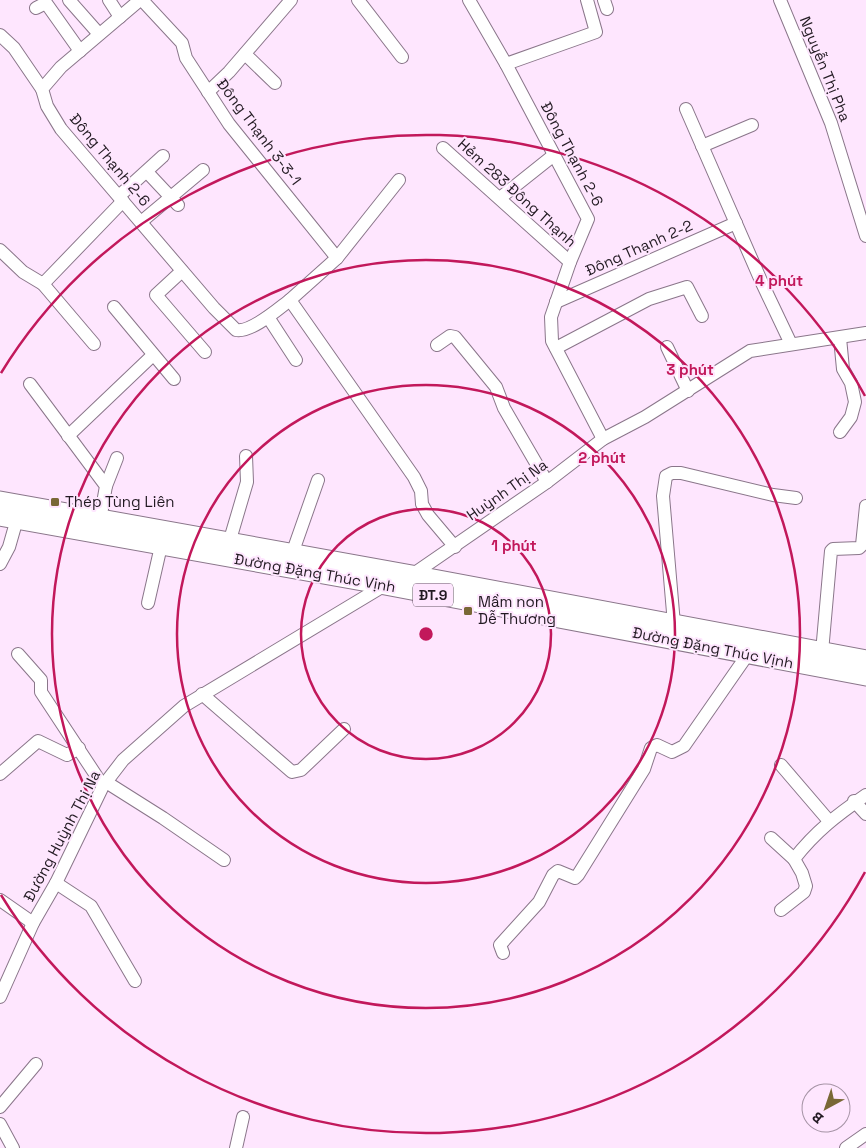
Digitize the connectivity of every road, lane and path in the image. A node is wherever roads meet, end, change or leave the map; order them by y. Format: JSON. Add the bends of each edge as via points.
{"nodes":[{"id":1,"x":69,"y":0,"type":"edge"},
{"id":2,"x":109,"y":0,"type":"edge"},
{"id":3,"x":141,"y":0,"type":"edge"},
{"id":4,"x":291,"y":0,"type":"edge"},
{"id":5,"x":358,"y":0,"type":"edge"},
{"id":6,"x":469,"y":0,"type":"edge"},
{"id":7,"x":587,"y":0,"type":"edge"},
{"id":8,"x":780,"y":0,"type":"edge"},
{"id":9,"x":36,"y":8,"type":"dead end"},
{"id":10,"x":120,"y":17,"type":"junction"},
{"id":11,"x":99,"y":34,"type":"junction"},
{"id":12,"x":0,"y":35,"type":"edge"},
{"id":13,"x":80,"y":50,"type":"junction"},
{"id":14,"x":244,"y":54,"type":"junction"},
{"id":15,"x":402,"y":57,"type":"dead end"},
{"id":16,"x":506,"y":64,"type":"junction"},
{"id":17,"x":275,"y":83,"type":"dead end"},
{"id":18,"x":42,"y":89,"type":"junction"},
{"id":19,"x":208,"y":92,"type":"junction"},
{"id":20,"x":686,"y":109,"type":"dead end"},
{"id":21,"x":752,"y":125,"type":"dead end"},
{"id":22,"x":702,"y":146,"type":"junction"},
{"id":23,"x":443,"y":148,"type":"dead end"},
{"id":24,"x":554,"y":155,"type":"junction"},
{"id":25,"x":163,"y":156,"type":"dead end"},
{"id":26,"x":203,"y":170,"type":"dead end"},
{"id":27,"x":147,"y":172,"type":"junction"},
{"id":28,"x":399,"y":180,"type":"dead end"},
{"id":29,"x":121,"y":198,"type":"junction"},
{"id":30,"x":500,"y":198,"type":"junction"},
{"id":31,"x":174,"y":201,"type":"junction"},
{"id":32,"x":141,"y":222,"type":"junction"},
{"id":33,"x":736,"y":223,"type":"junction"},
{"id":34,"x":866,"y":236,"type":"edge"},
{"id":35,"x":0,"y":250,"type":"edge"},
{"id":36,"x":337,"y":258,"type":"junction"},
{"id":37,"x":570,"y":262,"type":"junction"},
{"id":38,"x":182,"y":271,"type":"junction"},
{"id":39,"x":43,"y":284,"type":"junction"},
{"id":40,"x":290,"y":300,"type":"junction"},
{"id":41,"x":556,"y":302,"type":"junction"},
{"id":42,"x":114,"y":307,"type":"dead end"},
{"id":43,"x":702,"y":316,"type":"dead end"},
{"id":44,"x":268,"y":317,"type":"junction"},
{"id":45,"x":866,"y":334,"type":"edge"},
{"id":46,"x":840,"y":338,"type":"junction"},
{"id":47,"x":94,"y":344,"type":"dead end"},
{"id":48,"x":791,"y":344,"type":"junction"},
{"id":49,"x":438,"y":345,"type":"dead end"},
{"id":50,"x":667,"y":347,"type":"dead end"},
{"id":51,"x":556,"y":348,"type":"junction"},
{"id":52,"x":205,"y":352,"type":"dead end"},
{"id":53,"x":153,"y":355,"type":"junction"},
{"id":54,"x":296,"y":360,"type":"dead end"},
{"id":55,"x":174,"y":379,"type":"dead end"},
{"id":56,"x":30,"y":384,"type":"dead end"},
{"id":57,"x":688,"y":391,"type":"junction"},
{"id":58,"x":840,"y":432,"type":"dead end"},
{"id":59,"x":68,"y":436,"type":"junction"},
{"id":60,"x":603,"y":439,"type":"junction"},
{"id":61,"x":246,"y":456,"type":"dead end"},
{"id":62,"x":118,"y":458,"type":"dead end"},
{"id":63,"x":318,"y":480,"type":"dead end"},
{"id":64,"x":547,"y":482,"type":"junction"},
{"id":65,"x":106,"y":486,"type":"junction"},
{"id":66,"x":796,"y":498,"type":"dead end"},
{"id":67,"x":0,"y":501,"type":"edge"},
{"id":68,"x":866,"y":506,"type":"edge"},
{"id":69,"x":8,"y":518,"type":"edge"},
{"id":70,"x":100,"y":520,"type":"junction"},
{"id":71,"x":229,"y":543,"type":"junction"},
{"id":72,"x":161,"y":546,"type":"junction"},
{"id":73,"x":455,"y":547,"type":"junction"},
{"id":74,"x":292,"y":554,"type":"junction"},
{"id":75,"x":0,"y":564,"type":"edge"},
{"id":76,"x":412,"y":575,"type":"junction"},
{"id":77,"x":385,"y":585,"type":"junction"},
{"id":78,"x":148,"y":604,"type":"dead end"},
{"id":79,"x":674,"y":624,"type":"junction"},
{"id":80,"x":822,"y":652,"type":"junction"},
{"id":81,"x":18,"y":654,"type":"dead end"},
{"id":82,"x":748,"y":654,"type":"junction"},
{"id":83,"x":866,"y":660,"type":"edge"},
{"id":84,"x":866,"y":676,"type":"edge"},
{"id":85,"x":202,"y":694,"type":"junction"},
{"id":86,"x":344,"y":729,"type":"dead end"},
{"id":87,"x":79,"y":748,"type":"junction"},
{"id":88,"x":781,"y":765,"type":"dead end"},
{"id":89,"x":0,"y":774,"type":"edge"},
{"id":90,"x":104,"y":784,"type":"junction"},
{"id":91,"x":866,"y":795,"type":"edge"},
{"id":92,"x":854,"y":801,"type":"junction"},
{"id":93,"x":866,"y":814,"type":"edge"},
{"id":94,"x":829,"y":821,"type":"junction"},
{"id":95,"x":771,"y":838,"type":"dead end"},
{"id":96,"x":224,"y":860,"type":"dead end"},
{"id":97,"x":794,"y":860,"type":"junction"},
{"id":98,"x":56,"y":883,"type":"junction"},
{"id":99,"x":0,"y":900,"type":"edge"},
{"id":100,"x":781,"y":910,"type":"dead end"},
{"id":101,"x":33,"y":923,"type":"junction"},
{"id":102,"x":503,"y":953,"type":"dead end"},
{"id":103,"x":135,"y":981,"type":"dead end"},
{"id":104,"x":0,"y":997,"type":"edge"},
{"id":105,"x":36,"y":1064,"type":"dead end"},
{"id":106,"x":0,"y":1107,"type":"edge"},
{"id":107,"x":243,"y":1117,"type":"dead end"},
{"id":108,"x":0,"y":1124,"type":"edge"},
{"id":109,"x":866,"y":1134,"type":"edge"},
{"id":110,"x":13,"y":1148,"type":"edge"},
{"id":111,"x":236,"y":1148,"type":"edge"},
{"id":112,"x":846,"y":1148,"type":"edge"}],
"edges":[{"from":1,"to":11,"type":"street"},
{"from":2,"to":10,"type":"street"},
{"from":3,"to":10,"type":"street"},
{"from":3,"to":19,"type":"street","name":"Đông Thạnh 3-3-1","via":[[182,43],[186,58]]},
{"from":4,"to":14,"type":"street"},
{"from":5,"to":15,"type":"street"},
{"from":6,"to":16,"type":"street","name":"Đông Thạnh 2-6"},
{"from":7,"to":16,"type":"street","via":[[596,32]]},
{"from":8,"to":34,"type":"street","name":"Nguyễn Thị Pha","via":[[831,123]]},
{"from":9,"to":13,"type":"street","via":[[46,3]]},
{"from":10,"to":11,"type":"street"},
{"from":11,"to":13,"type":"street"},
{"from":12,"to":18,"type":"street","name":"Đông Thạnh 2-6","via":[[14,48]]},
{"from":13,"to":18,"type":"street"},
{"from":14,"to":17,"type":"street"},
{"from":14,"to":19,"type":"street"},
{"from":16,"to":24,"type":"street","name":"Đông Thạnh 2-6"},
{"from":18,"to":29,"type":"street","name":"Đông Thạnh 2-6","via":[[47,106],[61,129]]},
{"from":19,"to":36,"type":"street","name":"Đông Thạnh 3-3-1","via":[[229,124]]},
{"from":20,"to":22,"type":"street"},
{"from":21,"to":22,"type":"street"},
{"from":22,"to":33,"type":"street"},
{"from":23,"to":30,"type":"street","name":"Hẻm 283 Đông Thạnh"},
{"from":24,"to":30,"type":"street"},
{"from":24,"to":37,"type":"street","name":"Đông Thạnh 2-6","via":[[588,219]]},
{"from":25,"to":27,"type":"street"},
{"from":26,"to":31,"type":"street"},
{"from":27,"to":29,"type":"street"},
{"from":27,"to":31,"type":"street"},
{"from":28,"to":36,"type":"street"},
{"from":29,"to":32,"type":"street","name":"Đông Thạnh 2-6"},
{"from":29,"to":39,"type":"street"},
{"from":30,"to":37,"type":"street","name":"Hẻm 283 Đông Thạnh"},
{"from":31,"to":32,"type":"street"},
{"from":32,"to":38,"type":"street","name":"Đông Thạnh 2-6"},
{"from":33,"to":41,"type":"street","name":"Đông Thạnh 2-2"},
{"from":33,"to":48,"type":"street"},
{"from":35,"to":39,"type":"street","via":[[23,272]]},
{"from":36,"to":40,"type":"street"},
{"from":37,"to":41,"type":"street","name":"Đông Thạnh 2-6"},
{"from":38,"to":44,"type":"street","name":"Đông Thạnh 2-6","via":[[229,324],[240,330]]},
{"from":38,"to":52,"type":"street","via":[[156,295]]},
{"from":39,"to":47,"type":"street"},
{"from":40,"to":44,"type":"street"},
{"from":40,"to":73,"type":"street","via":[[414,476],[425,509]]},
{"from":41,"to":51,"type":"street","name":"Đông Thạnh 2-6","via":[[551,317],[552,342]]},
{"from":42,"to":53,"type":"street"},
{"from":43,"to":51,"type":"street","via":[[687,287],[649,299]]},
{"from":44,"to":54,"type":"street"},
{"from":45,"to":46,"type":"street","name":"Huỳnh Thị Na"},
{"from":46,"to":48,"type":"street","name":"Huỳnh Thị Na"},
{"from":46,"to":58,"type":"street","via":[[843,369],[851,383],[855,402],[851,417]]},
{"from":48,"to":57,"type":"street","name":"Huỳnh Thị Na","via":[[750,351]]},
{"from":49,"to":64,"type":"street","via":[[450,336],[455,337],[480,366],[496,387],[504,408]]},
{"from":50,"to":57,"type":"street"},
{"from":51,"to":60,"type":"street","name":"Đông Thạnh 2-6"},
{"from":53,"to":55,"type":"street"},
{"from":53,"to":59,"type":"street"},
{"from":56,"to":59,"type":"street"},
{"from":57,"to":60,"type":"street","name":"Huỳnh Thị Na"},
{"from":59,"to":65,"type":"street"},
{"from":60,"to":64,"type":"street","name":"Huỳnh Thị Na"},
{"from":61,"to":71,"type":"street","via":[[247,482]]},
{"from":62,"to":65,"type":"street"},
{"from":63,"to":74,"type":"street"},
{"from":64,"to":73,"type":"street","name":"Huỳnh Thị Na"},
{"from":65,"to":70,"type":"street"},
{"from":66,"to":79,"type":"street","via":[[681,473],[666,476],[663,496]]},
{"from":67,"to":70,"type":"main road","name":"Đường Đặng Thúc Vịnh","number":"ĐT.9"},
{"from":68,"to":80,"type":"street","via":[[862,545],[831,551]]},
{"from":69,"to":72,"type":"main road","name":"Đường Đặng Thúc Vịnh","number":"ĐT.9"},
{"from":69,"to":75,"type":"street","via":[[9,547]]},
{"from":70,"to":71,"type":"main road","name":"Đường Đặng Thúc Vịnh","number":"ĐT.9"},
{"from":71,"to":74,"type":"main road","name":"Đường Đặng Thúc Vịnh","number":"ĐT.9"},
{"from":72,"to":77,"type":"main road","name":"Đường Đặng Thúc Vịnh","number":"ĐT.9"},
{"from":72,"to":78,"type":"street"},
{"from":73,"to":76,"type":"street","name":"Huỳnh Thị Na"},
{"from":74,"to":76,"type":"main road","name":"Đường Đặng Thúc Vịnh","number":"ĐT.9"},
{"from":76,"to":79,"type":"main road","name":"Đường Đặng Thúc Vịnh","number":"ĐT.9"},
{"from":77,"to":82,"type":"main road","name":"Đường Đặng Thúc Vịnh","number":"ĐT.9"},
{"from":77,"to":85,"type":"street","name":"Đường Huỳnh Thị Na"},
{"from":79,"to":80,"type":"main road","name":"Đường Đặng Thúc Vịnh","number":"ĐT.9"},
{"from":80,"to":83,"type":"main road","name":"Đường Đặng Thúc Vịnh","number":"ĐT.9"},
{"from":81,"to":87,"type":"street","via":[[41,680],[41,692]]},
{"from":82,"to":84,"type":"main road","name":"Đường Đặng Thúc Vịnh","number":"ĐT.9"},
{"from":82,"to":102,"type":"street","via":[[684,746],[672,752],[657,745],[651,748],[644,769],[578,875],[575,878],[558,871],[553,875],[539,902],[500,945]]},
{"from":85,"to":86,"type":"street","via":[[292,772],[301,770]]},
{"from":85,"to":90,"type":"street","name":"Đường Huỳnh Thị Na","via":[[149,735]]},
{"from":87,"to":89,"type":"street","via":[[67,755],[38,741]]},
{"from":87,"to":90,"type":"street"},
{"from":88,"to":94,"type":"street"},
{"from":90,"to":96,"type":"street","via":[[163,818]]},
{"from":90,"to":98,"type":"street","name":"Đường Huỳnh Thị Na"},
{"from":91,"to":92,"type":"street"},
{"from":92,"to":93,"type":"street"},
{"from":92,"to":94,"type":"street"},
{"from":94,"to":97,"type":"street"},
{"from":95,"to":97,"type":"street"},
{"from":97,"to":100,"type":"street","via":[[806,886],[804,892]]},
{"from":98,"to":101,"type":"street","name":"Đường Huỳnh Thị Na"},
{"from":98,"to":103,"type":"street","via":[[91,906]]},
{"from":99,"to":101,"type":"street"},
{"from":101,"to":104,"type":"street","name":"Đường Huỳnh Thị Na"},
{"from":105,"to":106,"type":"street"},
{"from":107,"to":111,"type":"street"},
{"from":108,"to":110,"type":"street"},
{"from":109,"to":112,"type":"street"}]}
